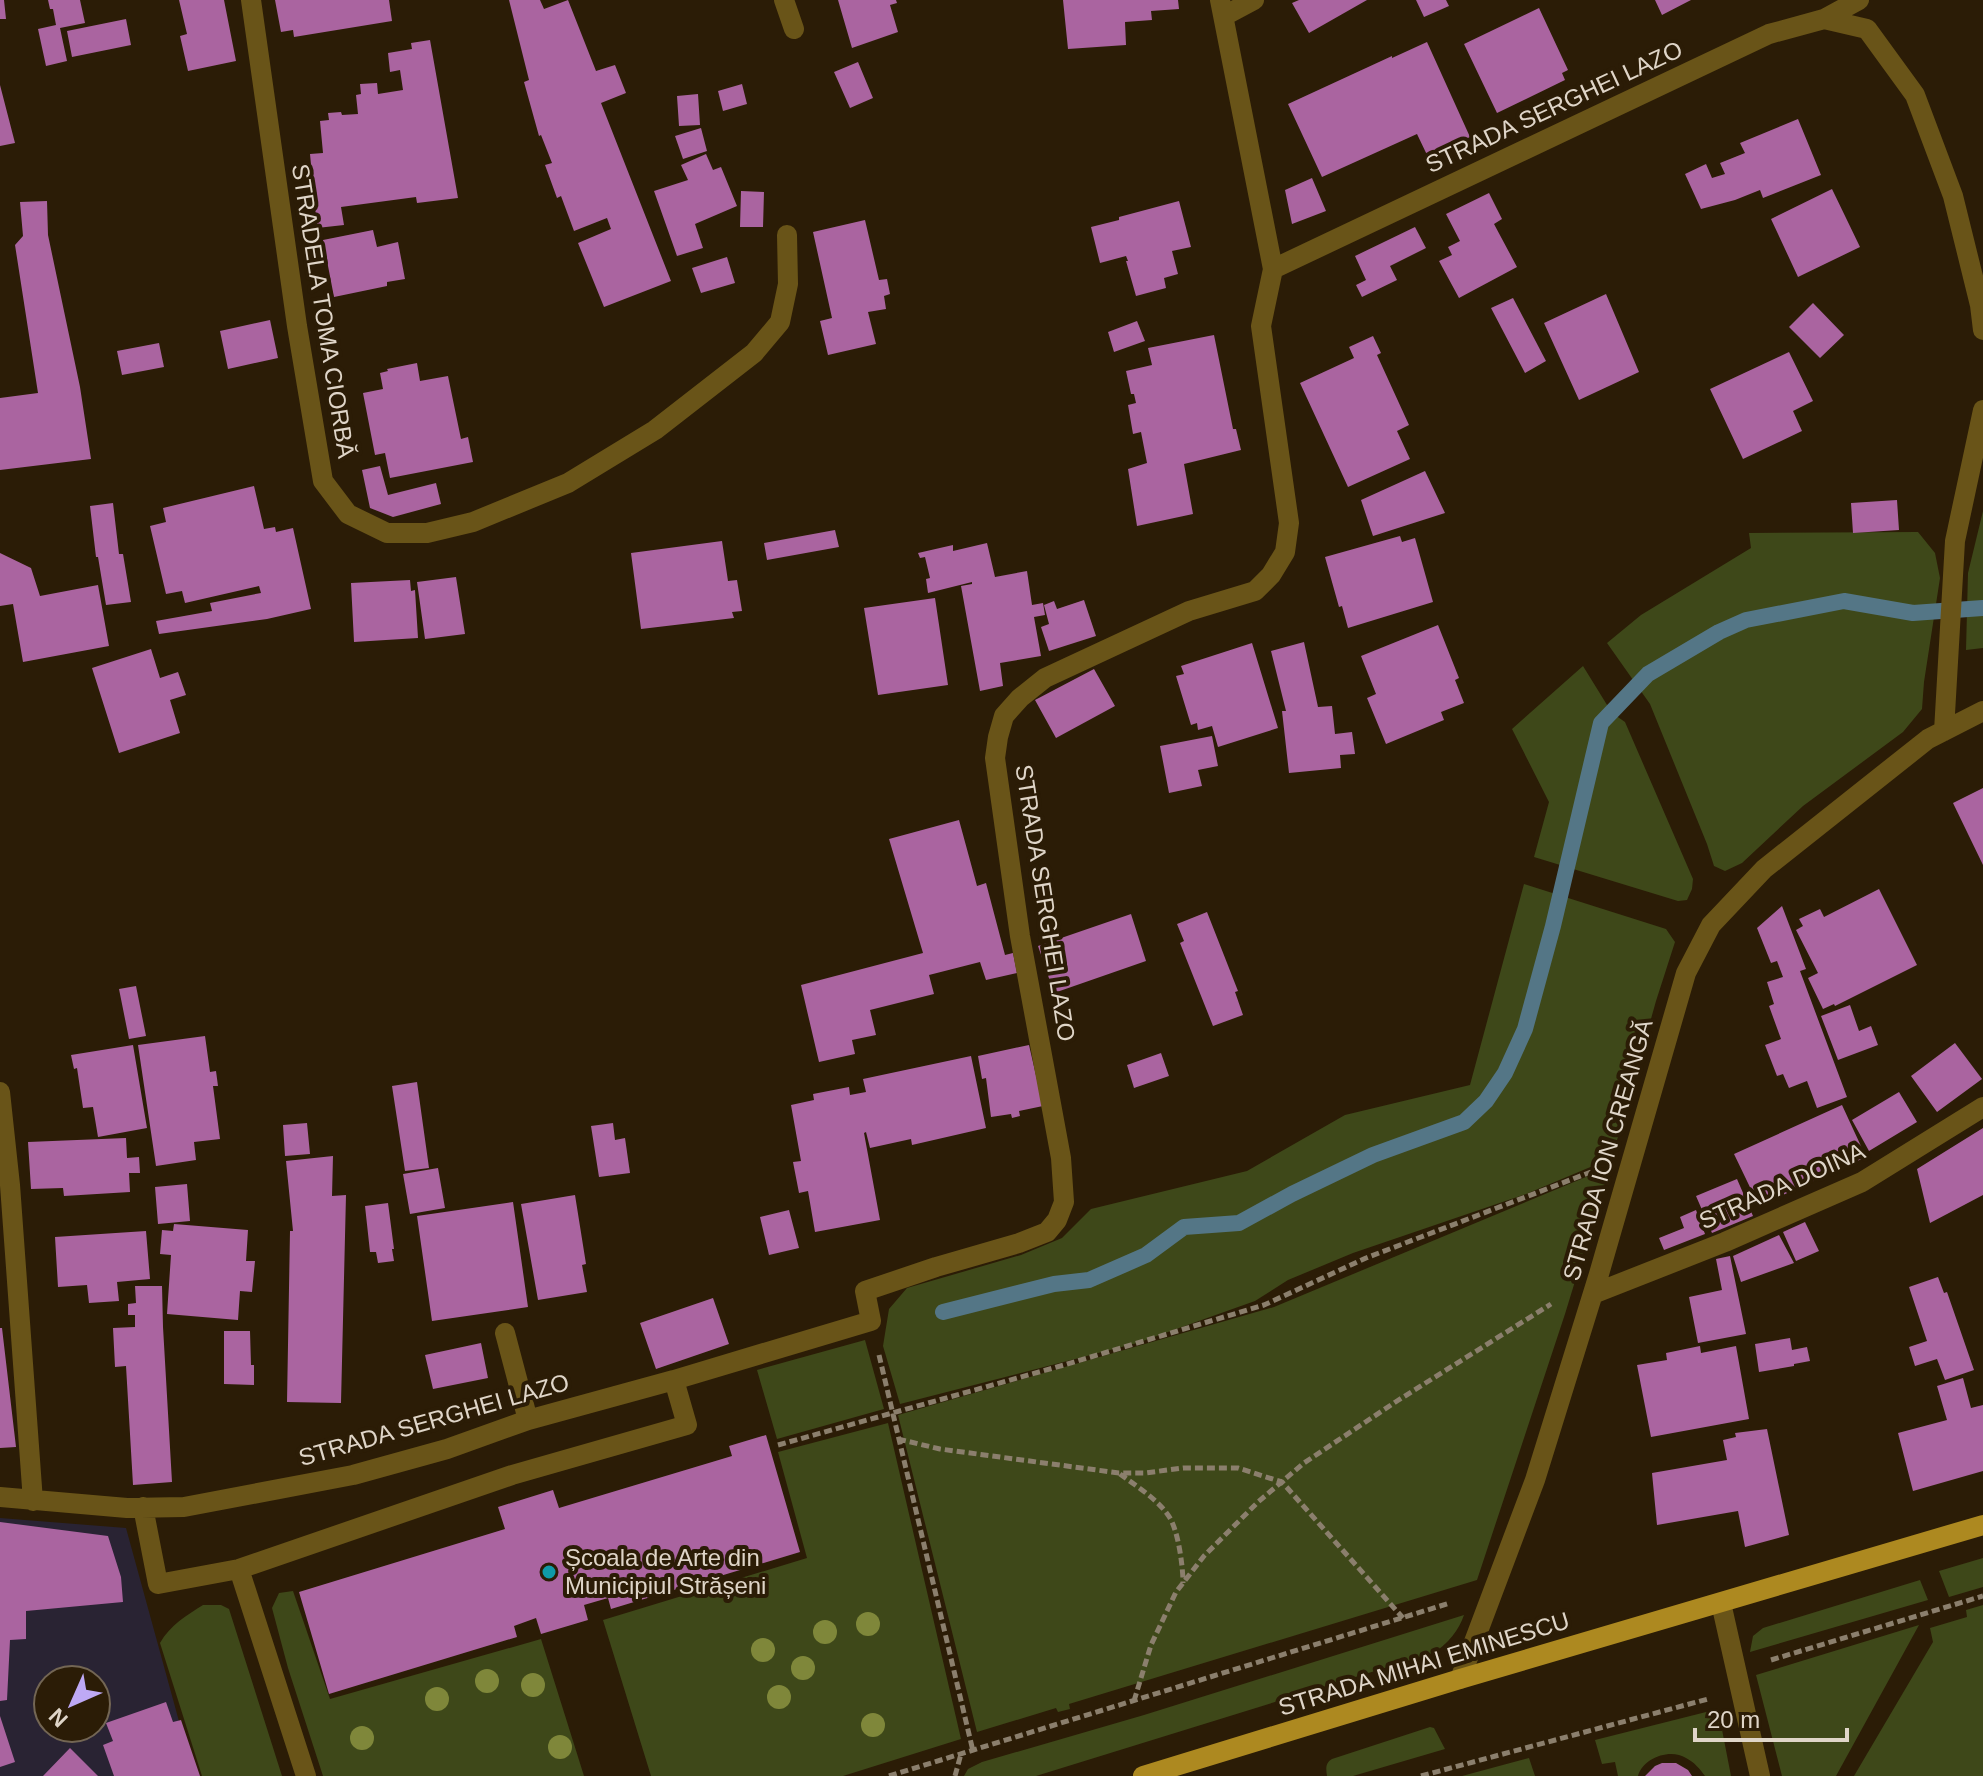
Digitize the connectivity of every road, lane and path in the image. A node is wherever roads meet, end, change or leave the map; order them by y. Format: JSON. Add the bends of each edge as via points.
{"nodes":[{"id":1,"x":251,"y":0,"type":"edge"},
{"id":2,"x":784,"y":0,"type":"edge"},
{"id":3,"x":1254,"y":0,"type":"edge"},
{"id":4,"x":1859,"y":0,"type":"edge"},
{"id":5,"x":1222,"y":8,"type":"edge"},
{"id":6,"x":1824,"y":19,"type":"junction"},
{"id":7,"x":794,"y":29,"type":"dead end"},
{"id":8,"x":787,"y":235,"type":"dead end"},
{"id":9,"x":1273,"y":269,"type":"junction"},
{"id":10,"x":1983,"y":330,"type":"edge"},
{"id":11,"x":1983,"y":410,"type":"edge"},
{"id":12,"x":1983,"y":711,"type":"edge"},
{"id":13,"x":1944,"y":731,"type":"junction"},
{"id":14,"x":0,"y":1092,"type":"edge"},
{"id":15,"x":1983,"y":1107,"type":"edge"},
{"id":16,"x":1633,"y":1156,"type":"junction"},
{"id":17,"x":1596,"y":1284,"type":"junction"},
{"id":18,"x":871,"y":1321,"type":"junction"},
{"id":19,"x":505,"y":1333,"type":"dead end"},
{"id":20,"x":674,"y":1380,"type":"junction"},
{"id":21,"x":892,"y":1413,"type":"junction"},
{"id":22,"x":528,"y":1420,"type":"junction"},
{"id":23,"x":898,"y":1439,"type":"junction"},
{"id":24,"x":778,"y":1445,"type":"dead end"},
{"id":25,"x":1119,"y":1473,"type":"junction"},
{"id":26,"x":1282,"y":1482,"type":"junction"},
{"id":27,"x":0,"y":1497,"type":"edge"},
{"id":28,"x":33,"y":1501,"type":"junction"},
{"id":29,"x":143,"y":1507,"type":"junction"},
{"id":30,"x":1983,"y":1525,"type":"edge"},
{"id":31,"x":239,"y":1569,"type":"junction"},
{"id":32,"x":1183,"y":1583,"type":"junction"},
{"id":33,"x":1494,"y":1590,"type":"junction"},
{"id":34,"x":1983,"y":1596,"type":"edge"},
{"id":35,"x":1721,"y":1603,"type":"junction"},
{"id":36,"x":1403,"y":1618,"type":"junction"},
{"id":37,"x":1460,"y":1679,"type":"junction"},
{"id":38,"x":1738,"y":1680,"type":"junction"},
{"id":39,"x":1134,"y":1701,"type":"junction"},
{"id":40,"x":973,"y":1751,"type":"junction"},
{"id":41,"x":961,"y":1754,"type":"junction"},
{"id":42,"x":306,"y":1776,"type":"edge"},
{"id":43,"x":889,"y":1776,"type":"edge"},
{"id":44,"x":955,"y":1776,"type":"edge"},
{"id":45,"x":1143,"y":1776,"type":"edge"},
{"id":46,"x":1421,"y":1776,"type":"edge"},
{"id":47,"x":1760,"y":1776,"type":"edge"}],
"edges":[{"from":1,"to":8,"type":"street","name":"STRADELA TOMA CIORBĂ","via":[[323,481],[348,514],[387,533],[427,533],[473,522],[568,483],[655,430],[754,353],[780,322],[788,284]]},
{"from":2,"to":7,"type":"street"},
{"from":3,"to":5,"type":"street","name":"STRADA SERGHEI LAZO"},
{"from":4,"to":6,"type":"street","name":"STRADA SERGHEI LAZO"},
{"from":5,"to":9,"type":"street","name":"STRADA SERGHEI LAZO"},
{"from":6,"to":9,"type":"street","name":"STRADA SERGHEI LAZO","via":[[1769,34]]},
{"from":6,"to":10,"type":"street","via":[[1867,29],[1915,95],[1953,196]]},
{"from":9,"to":18,"type":"street","name":"STRADA SERGHEI LAZO","via":[[1261,326],[1289,523],[1285,552],[1255,591],[1189,611],[1045,678],[1004,716],[998,737],[995,758],[1020,936],[1061,1158],[1064,1202],[1047,1232],[865,1291]]},
{"from":11,"to":13,"type":"street","via":[[1955,541]]},
{"from":12,"to":13,"type":"street","name":"STRADA ION CREANGĂ"},
{"from":13,"to":16,"type":"street","name":"STRADA ION CREANGĂ","via":[[1764,869],[1711,925],[1686,973]]},
{"from":14,"to":28,"type":"street"},
{"from":15,"to":17,"type":"street","name":"STRADA DOINA","via":[[1862,1182],[1725,1242]]},
{"from":16,"to":17,"type":"street","name":"STRADA ION CREANGĂ"},
{"from":16,"to":21,"type":"path","via":[[1366,1258],[1264,1305]]},
{"from":17,"to":26,"type":"path","via":[[1397,1401]]},
{"from":17,"to":33,"type":"street","name":"STRADA ION CREANGĂ","via":[[1535,1480]]},
{"from":18,"to":20,"type":"street","name":"STRADA SERGHEI LAZO"},
{"from":18,"to":21,"type":"path"},
{"from":19,"to":22,"type":"street"},
{"from":20,"to":22,"type":"street","name":"STRADA SERGHEI LAZO"},
{"from":20,"to":31,"type":"street","via":[[687,1425],[512,1475]]},
{"from":21,"to":23,"type":"path"},
{"from":21,"to":24,"type":"path"},
{"from":22,"to":29,"type":"street","name":"STRADA SERGHEI LAZO","via":[[353,1475],[184,1507]]},
{"from":23,"to":25,"type":"path"},
{"from":23,"to":40,"type":"path"},
{"from":25,"to":26,"type":"path","via":[[1238,1468]]},
{"from":25,"to":32,"type":"path","via":[[1170,1517]]},
{"from":26,"to":32,"type":"path"},
{"from":26,"to":36,"type":"path"},
{"from":27,"to":28,"type":"street","name":"STRADA SERGHEI LAZO"},
{"from":28,"to":29,"type":"street","name":"STRADA SERGHEI LAZO"},
{"from":29,"to":31,"type":"street","via":[[158,1584]]},
{"from":30,"to":35,"type":"main road","name":"STRADA MIHAI EMINESCU"},
{"from":31,"to":42,"type":"street"},
{"from":32,"to":39,"type":"path","via":[[1151,1645]]},
{"from":33,"to":36,"type":"path"},
{"from":33,"to":37,"type":"street","name":"STRADA ION CREANGĂ"},
{"from":34,"to":38,"type":"path"},
{"from":35,"to":37,"type":"main road","name":"STRADA MIHAI EMINESCU"},
{"from":35,"to":38,"type":"street"},
{"from":36,"to":39,"type":"path"},
{"from":37,"to":45,"type":"main road","name":"STRADA MIHAI EMINESCU"},
{"from":38,"to":46,"type":"path"},
{"from":38,"to":47,"type":"street"},
{"from":39,"to":40,"type":"path"},
{"from":40,"to":41,"type":"path"},
{"from":41,"to":43,"type":"path"},
{"from":41,"to":44,"type":"path"}]}
